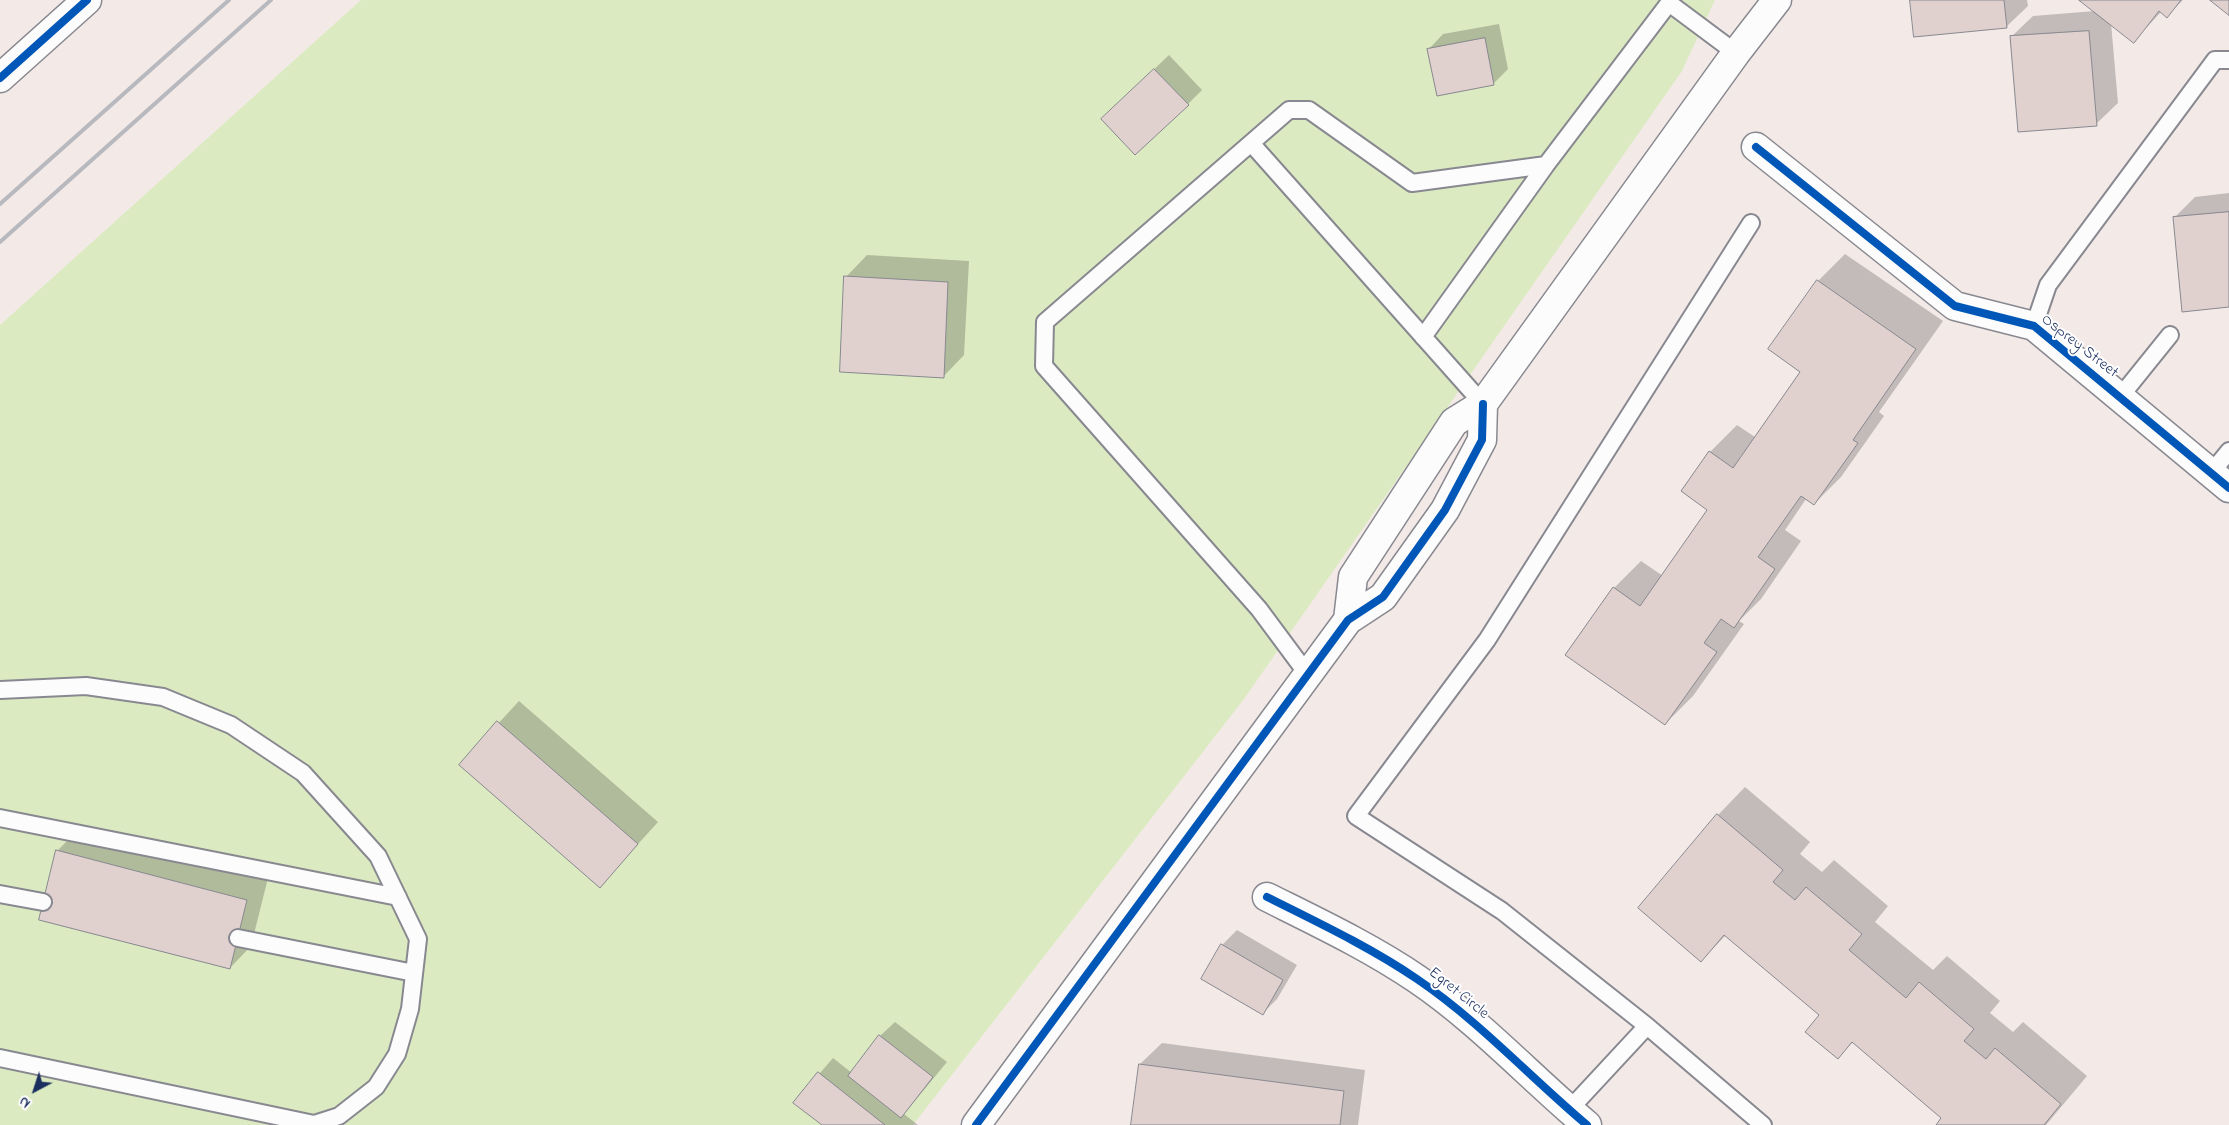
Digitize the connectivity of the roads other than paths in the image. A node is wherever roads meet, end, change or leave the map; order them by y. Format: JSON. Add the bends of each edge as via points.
{"nodes":[{"id":1,"x":88,"y":0,"type":"edge"},
{"id":2,"x":1777,"y":0,"type":"edge"},
{"id":3,"x":1736,"y":53,"type":"junction"},
{"id":4,"x":2229,"y":60,"type":"edge"},
{"id":5,"x":0,"y":78,"type":"edge"},
{"id":6,"x":1251,"y":143,"type":"junction"},
{"id":7,"x":1756,"y":147,"type":"dead end"},
{"id":8,"x":1546,"y":165,"type":"junction"},
{"id":9,"x":1751,"y":223,"type":"dead end"},
{"id":10,"x":2034,"y":326,"type":"junction"},
{"id":11,"x":2170,"y":335,"type":"dead end"},
{"id":12,"x":1423,"y":337,"type":"junction"},
{"id":13,"x":2120,"y":398,"type":"junction"},
{"id":14,"x":1483,"y":404,"type":"junction"},
{"id":15,"x":2229,"y":451,"type":"edge"},
{"id":16,"x":2220,"y":480,"type":"edge"},
{"id":17,"x":1348,"y":620,"type":"junction"},
{"id":18,"x":1308,"y":676,"type":"junction"},
{"id":19,"x":0,"y":690,"type":"edge"},
{"id":20,"x":0,"y":818,"type":"edge"},
{"id":21,"x":0,"y":894,"type":"edge"},
{"id":22,"x":1266,"y":896,"type":"dead end"},
{"id":23,"x":398,"y":897,"type":"junction"},
{"id":24,"x":43,"y":902,"type":"dead end"},
{"id":25,"x":238,"y":938,"type":"dead end"},
{"id":26,"x":414,"y":973,"type":"junction"},
{"id":27,"x":1647,"y":1026,"type":"junction"},
{"id":28,"x":0,"y":1058,"type":"edge"},
{"id":29,"x":1570,"y":1120,"type":"edge"},
{"id":30,"x":976,"y":1125,"type":"edge"},
{"id":31,"x":1763,"y":1125,"type":"edge"}],
"edges":[{"from":1,"to":5,"type":"street"},
{"from":2,"to":3,"type":"street"},
{"from":3,"to":8,"type":"lane","via":[[1669,3]]},
{"from":3,"to":14,"type":"street"},
{"from":4,"to":10,"type":"lane","via":[[2215,60],[2048,285]]},
{"from":6,"to":8,"type":"lane","via":[[1289,110],[1308,110],[1412,183]]},
{"from":6,"to":12,"type":"lane"},
{"from":6,"to":18,"type":"lane","via":[[1045,322],[1044,366],[1259,608]]},
{"from":7,"to":10,"type":"street","name":"Osprey Street","via":[[1955,306]]},
{"from":8,"to":12,"type":"lane"},
{"from":9,"to":27,"type":"lane","via":[[1487,640],[1356,816],[1502,910]]},
{"from":10,"to":13,"type":"street","name":"Osprey Street"},
{"from":11,"to":13,"type":"lane"},
{"from":12,"to":14,"type":"lane"},
{"from":13,"to":16,"type":"street","name":"Osprey Street"},
{"from":14,"to":17,"type":"street","via":[[1454,422],[1353,577]]},
{"from":14,"to":17,"type":"street","via":[[1482,440],[1445,510],[1383,597]]},
{"from":15,"to":16,"type":"lane"},
{"from":17,"to":18,"type":"street"},
{"from":18,"to":30,"type":"street"},
{"from":19,"to":23,"type":"lane","via":[[86,686],[163,697],[232,725],[303,773],[378,856]]},
{"from":20,"to":23,"type":"lane"},
{"from":21,"to":24,"type":"lane"},
{"from":22,"to":29,"type":"street","name":"Egret Circle","via":[[1417,979],[1490,1038]]},
{"from":23,"to":26,"type":"lane","via":[[418,939]]},
{"from":25,"to":26,"type":"lane"},
{"from":26,"to":28,"type":"lane","via":[[410,1009],[397,1054],[376,1087],[340,1116],[314,1124]]},
{"from":27,"to":29,"type":"lane"},
{"from":27,"to":31,"type":"lane"}]}
